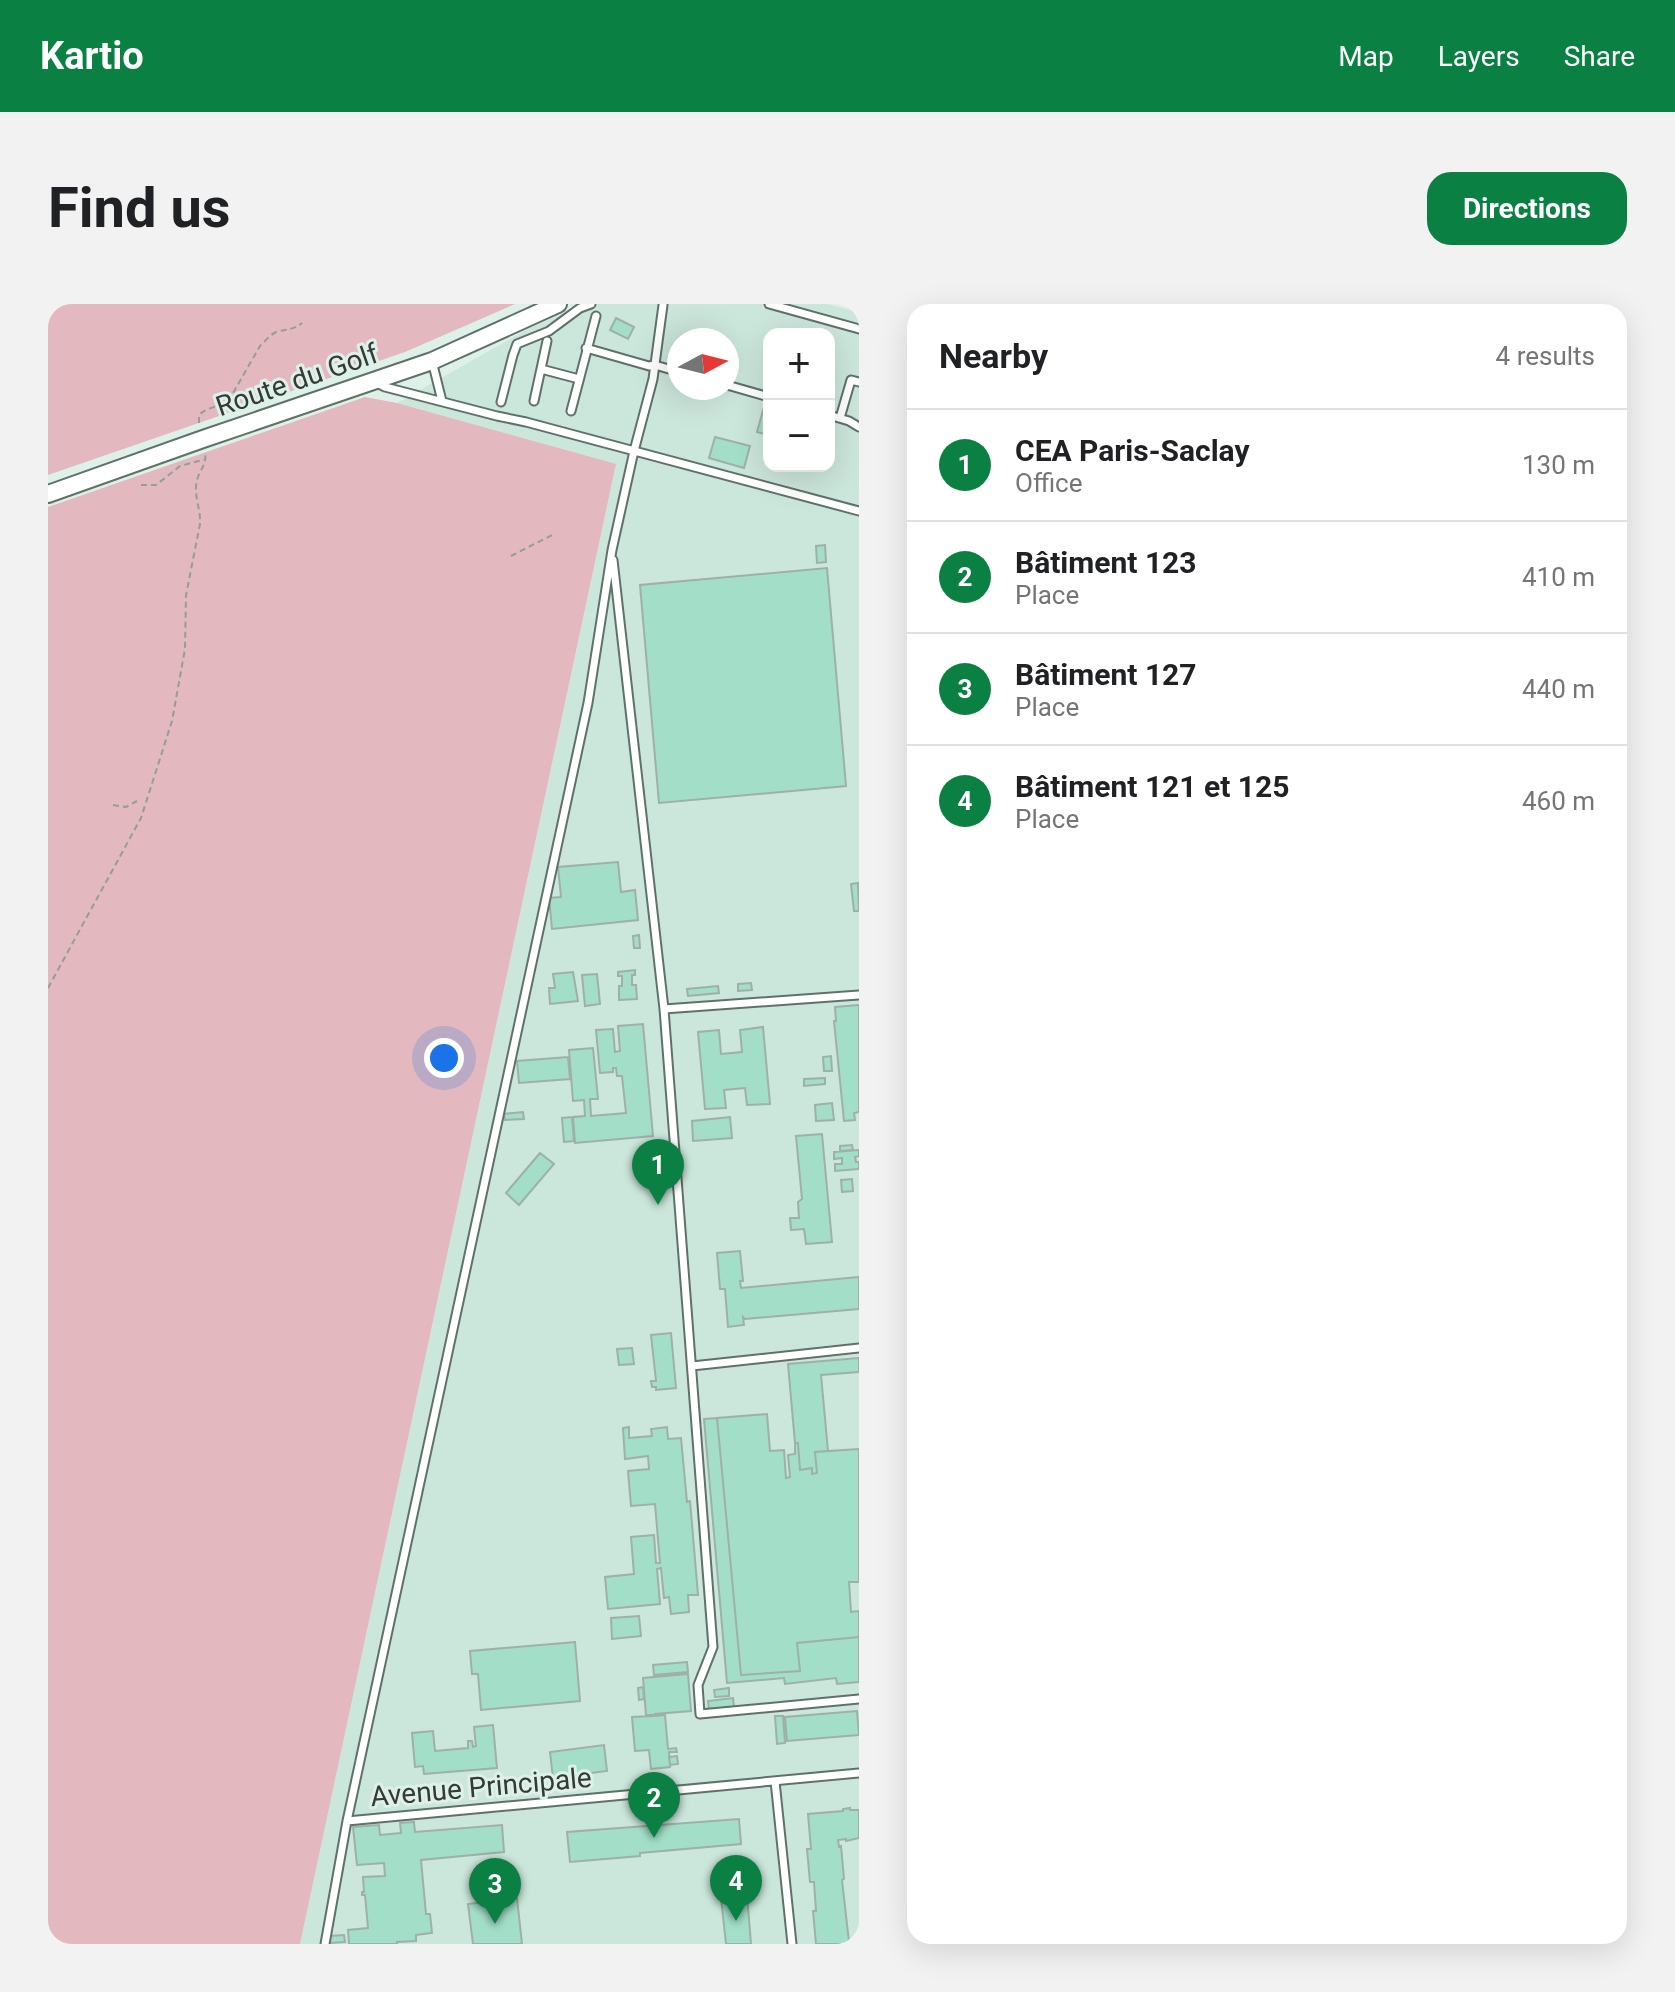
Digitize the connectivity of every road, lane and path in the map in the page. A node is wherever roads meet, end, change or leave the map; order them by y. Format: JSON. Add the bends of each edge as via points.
{"nodes":[{"id":1,"x":558,"y":304,"type":"edge"},
{"id":2,"x":591,"y":304,"type":"edge"},
{"id":3,"x":769,"y":304,"type":"edge"},
{"id":4,"x":663,"y":305,"type":"edge"},
{"id":5,"x":596,"y":316,"type":"dead end"},
{"id":6,"x":302,"y":323,"type":"dead end"},
{"id":7,"x":859,"y":329,"type":"edge"},
{"id":8,"x":547,"y":341,"type":"dead end"},
{"id":9,"x":586,"y":348,"type":"junction"},
{"id":10,"x":432,"y":361,"type":"junction"},
{"id":11,"x":655,"y":365,"type":"junction"},
{"id":12,"x":667,"y":368,"type":"edge"},
{"id":13,"x":541,"y":369,"type":"junction"},
{"id":14,"x":579,"y":379,"type":"junction"},
{"id":15,"x":374,"y":381,"type":"junction"},
{"id":16,"x":859,"y":382,"type":"edge"},
{"id":17,"x":739,"y":388,"type":"edge"},
{"id":18,"x":763,"y":395,"type":"edge"},
{"id":19,"x":442,"y":401,"type":"junction"},
{"id":20,"x":534,"y":401,"type":"dead end"},
{"id":21,"x":501,"y":402,"type":"dead end"},
{"id":22,"x":571,"y":411,"type":"dead end"},
{"id":23,"x":835,"y":417,"type":"edge"},
{"id":24,"x":840,"y":418,"type":"junction"},
{"id":25,"x":859,"y":427,"type":"edge"},
{"id":26,"x":203,"y":439,"type":"junction"},
{"id":27,"x":634,"y":451,"type":"junction"},
{"id":28,"x":206,"y":459,"type":"junction"},
{"id":29,"x":141,"y":485,"type":"dead end"},
{"id":30,"x":48,"y":494,"type":"edge"},
{"id":31,"x":859,"y":511,"type":"edge"},
{"id":32,"x":554,"y":534,"type":"dead end"},
{"id":33,"x":612,"y":550,"type":"junction"},
{"id":34,"x":511,"y":556,"type":"dead end"},
{"id":35,"x":137,"y":801,"type":"dead end"},
{"id":36,"x":113,"y":805,"type":"dead end"},
{"id":37,"x":48,"y":988,"type":"edge"},
{"id":38,"x":859,"y":995,"type":"edge"},
{"id":39,"x":664,"y":1009,"type":"junction"},
{"id":40,"x":859,"y":1348,"type":"edge"},
{"id":41,"x":692,"y":1366,"type":"junction"},
{"id":42,"x":859,"y":1699,"type":"edge"},
{"id":43,"x":859,"y":1773,"type":"edge"},
{"id":44,"x":775,"y":1781,"type":"junction"},
{"id":45,"x":347,"y":1821,"type":"junction"},
{"id":46,"x":325,"y":1944,"type":"edge"},
{"id":47,"x":792,"y":1944,"type":"edge"}],
"edges":[{"from":1,"to":10,"type":"street","name":"Route du Golf"},
{"from":2,"to":21,"type":"lane","via":[[517,344]]},
{"from":3,"to":7,"type":"lane"},
{"from":4,"to":11,"type":"lane"},
{"from":5,"to":9,"type":"lane"},
{"from":6,"to":26,"type":"path","via":[[266,340],[229,400],[199,415]]},
{"from":8,"to":13,"type":"lane"},
{"from":9,"to":11,"type":"lane"},
{"from":9,"to":14,"type":"lane"},
{"from":10,"to":15,"type":"street","name":"Route du Golf"},
{"from":10,"to":19,"type":"lane"},
{"from":11,"to":12,"type":"lane"},
{"from":11,"to":27,"type":"lane"},
{"from":13,"to":14,"type":"lane"},
{"from":13,"to":20,"type":"lane"},
{"from":14,"to":22,"type":"lane"},
{"from":15,"to":19,"type":"lane"},
{"from":15,"to":26,"type":"street","name":"Route du Golf"},
{"from":16,"to":24,"type":"lane","via":[[851,380]]},
{"from":17,"to":18,"type":"lane"},
{"from":19,"to":27,"type":"lane"},
{"from":23,"to":24,"type":"lane"},
{"from":24,"to":25,"type":"lane"},
{"from":26,"to":28,"type":"path"},
{"from":26,"to":30,"type":"street","name":"Route du Golf"},
{"from":27,"to":31,"type":"lane"},
{"from":27,"to":33,"type":"lane"},
{"from":28,"to":29,"type":"path","via":[[180,466],[156,485]]},
{"from":28,"to":37,"type":"path","via":[[195,493],[200,524],[172,721],[141,818]]},
{"from":32,"to":34,"type":"path"},
{"from":33,"to":39,"type":"lane"},
{"from":33,"to":45,"type":"lane","via":[[588,703]]},
{"from":35,"to":36,"type":"path","via":[[126,807]]},
{"from":38,"to":39,"type":"lane"},
{"from":39,"to":41,"type":"lane"},
{"from":40,"to":41,"type":"lane"},
{"from":41,"to":42,"type":"lane","via":[[713,1647],[698,1685],[700,1714]]},
{"from":43,"to":44,"type":"lane","name":"Avenue Principale"},
{"from":44,"to":45,"type":"lane","name":"Avenue Principale"},
{"from":44,"to":47,"type":"lane"},
{"from":45,"to":46,"type":"lane"}]}
